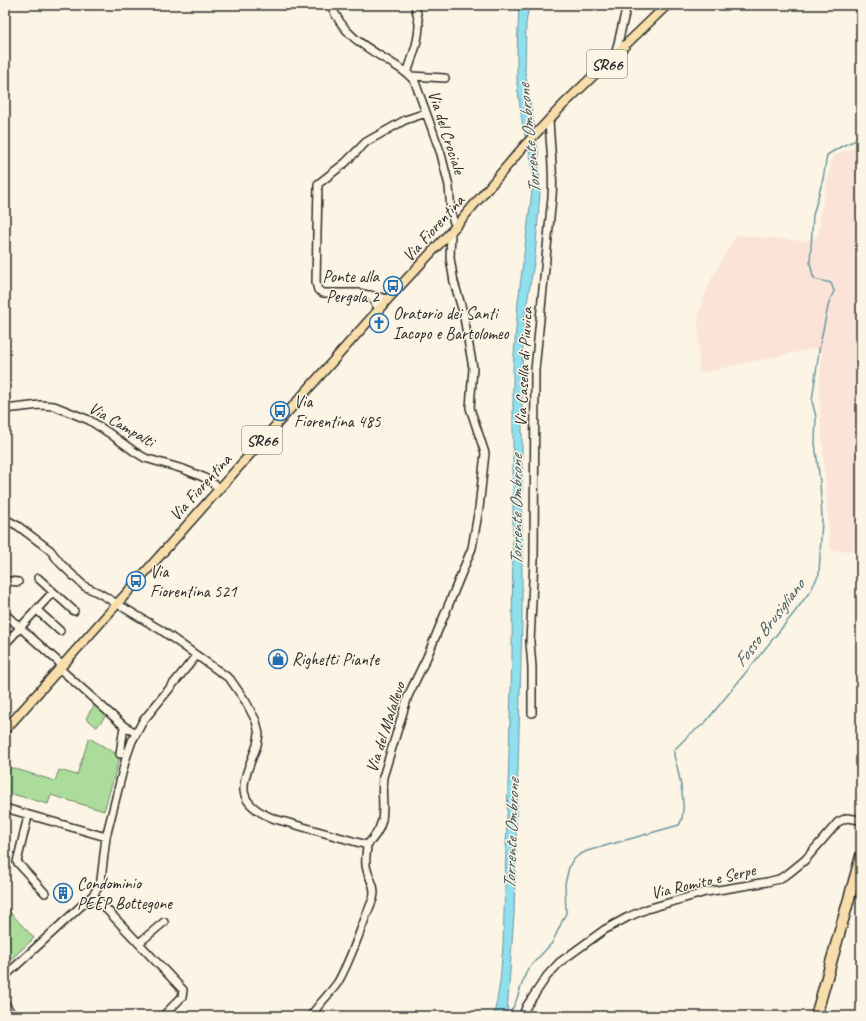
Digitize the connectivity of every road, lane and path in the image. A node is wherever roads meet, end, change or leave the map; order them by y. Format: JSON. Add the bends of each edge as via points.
{"nodes":[{"id":1,"x":331,"y":5,"type":"edge"},
{"id":2,"x":415,"y":5,"type":"edge"},
{"id":3,"x":627,"y":5,"type":"edge"},
{"id":4,"x":667,"y":5,"type":"edge"},
{"id":5,"x":615,"y":56,"type":"junction"},
{"id":6,"x":409,"y":75,"type":"junction"},
{"id":7,"x":445,"y":78,"type":"dead end"},
{"id":8,"x":426,"y":113,"type":"junction"},
{"id":9,"x":548,"y":121,"type":"junction"},
{"id":10,"x":454,"y":229,"type":"junction"},
{"id":11,"x":370,"y":295,"type":"junction"},
{"id":12,"x":388,"y":299,"type":"junction"},
{"id":13,"x":379,"y":309,"type":"junction"},
{"id":14,"x":5,"y":409,"type":"edge"},
{"id":15,"x":220,"y":488,"type":"junction"},
{"id":16,"x":5,"y":519,"type":"edge"},
{"id":17,"x":38,"y":578,"type":"dead end"},
{"id":18,"x":18,"y":582,"type":"dead end"},
{"id":19,"x":5,"y":584,"type":"edge"},
{"id":20,"x":53,"y":592,"type":"junction"},
{"id":21,"x":117,"y":604,"type":"junction"},
{"id":22,"x":37,"y":610,"type":"junction"},
{"id":23,"x":74,"y":611,"type":"dead end"},
{"id":24,"x":5,"y":614,"type":"edge"},
{"id":25,"x":20,"y":627,"type":"junction"},
{"id":26,"x":60,"y":631,"type":"dead end"},
{"id":27,"x":5,"y":644,"type":"edge"},
{"id":28,"x":196,"y":656,"type":"junction"},
{"id":29,"x":60,"y":666,"type":"junction"},
{"id":30,"x":532,"y":713,"type":"dead end"},
{"id":31,"x":124,"y":726,"type":"junction"},
{"id":32,"x":5,"y":730,"type":"edge"},
{"id":33,"x":136,"y":733,"type":"junction"},
{"id":34,"x":120,"y":754,"type":"dead end"},
{"id":35,"x":5,"y":808,"type":"edge"},
{"id":36,"x":28,"y":816,"type":"junction"},
{"id":37,"x":858,"y":819,"type":"edge"},
{"id":38,"x":106,"y":836,"type":"junction"},
{"id":39,"x":367,"y":845,"type":"junction"},
{"id":40,"x":861,"y":856,"type":"edge"},
{"id":41,"x":861,"y":881,"type":"edge"},
{"id":42,"x":45,"y":893,"type":"dead end"},
{"id":43,"x":93,"y":895,"type":"junction"},
{"id":44,"x":164,"y":922,"type":"dead end"},
{"id":45,"x":139,"y":943,"type":"junction"},
{"id":46,"x":5,"y":976,"type":"edge"},
{"id":47,"x":5,"y":1004,"type":"edge"},
{"id":48,"x":13,"y":1016,"type":"edge"},
{"id":49,"x":163,"y":1016,"type":"edge"},
{"id":50,"x":311,"y":1016,"type":"edge"},
{"id":51,"x":523,"y":1016,"type":"edge"},
{"id":52,"x":816,"y":1016,"type":"edge"},
{"id":53,"x":823,"y":1016,"type":"edge"}],
"edges":[{"from":1,"to":6,"type":"street","via":[[339,23],[348,32]]},
{"from":2,"to":6,"type":"street","via":[[418,32]]},
{"from":3,"to":5,"type":"street"},
{"from":4,"to":5,"type":"main road","name":"Via Fiorentina","number":"SR66"},
{"from":5,"to":9,"type":"main road","name":"Via Fiorentina","number":"SR66"},
{"from":6,"to":7,"type":"street"},
{"from":6,"to":8,"type":"street","name":"Via del Crociale","via":[[417,87]]},
{"from":8,"to":10,"type":"street","name":"Via del Crociale","via":[[449,186]]},
{"from":8,"to":11,"type":"street","via":[[405,120],[366,142],[318,184],[318,290],[321,293],[352,292]]},
{"from":9,"to":10,"type":"main road","name":"Via Fiorentina","number":"SR66"},
{"from":9,"to":30,"type":"street","name":"Via Casella di Piuvica","via":[[553,172],[552,197],[534,370],[534,560],[530,642]]},
{"from":10,"to":12,"type":"main road","name":"Via Fiorentina","number":"SR66"},
{"from":10,"to":39,"type":"street","name":"Via del Malallevo","via":[[450,258],[473,368],[470,408],[485,453],[479,508],[472,548],[428,657],[408,696],[383,777],[384,814],[381,825]]},
{"from":11,"to":12,"type":"street"},
{"from":11,"to":13,"type":"street"},
{"from":12,"to":13,"type":"main road","name":"Via Fiorentina","number":"SR66"},
{"from":13,"to":15,"type":"main road","name":"Via Fiorentina","number":"SR66"},
{"from":14,"to":15,"type":"street","name":"Via Campalti","via":[[54,406],[89,420],[145,458],[183,469],[203,477]]},
{"from":15,"to":21,"type":"main road","name":"Via Fiorentina","number":"SR66"},
{"from":16,"to":21,"type":"street","via":[[50,550],[84,586]]},
{"from":17,"to":20,"type":"street"},
{"from":18,"to":19,"type":"street","via":[[10,581]]},
{"from":20,"to":22,"type":"street"},
{"from":20,"to":23,"type":"street"},
{"from":21,"to":28,"type":"street","via":[[161,630]]},
{"from":21,"to":29,"type":"main road","name":"Via Fiorentina","number":"SR66"},
{"from":22,"to":25,"type":"street"},
{"from":22,"to":26,"type":"street"},
{"from":24,"to":25,"type":"street"},
{"from":25,"to":27,"type":"street"},
{"from":25,"to":29,"type":"street"},
{"from":28,"to":33,"type":"street"},
{"from":28,"to":39,"type":"street","via":[[230,679],[256,721],[259,738],[243,787],[245,796],[253,807],[275,819]]},
{"from":29,"to":31,"type":"street"},
{"from":29,"to":32,"type":"main road","name":"Via Fiorentina","number":"SR66"},
{"from":31,"to":33,"type":"street"},
{"from":31,"to":34,"type":"street"},
{"from":33,"to":38,"type":"street","via":[[126,758]]},
{"from":35,"to":36,"type":"street"},
{"from":36,"to":38,"type":"street"},
{"from":36,"to":42,"type":"street","via":[[17,862]]},
{"from":37,"to":51,"type":"street","name":"Via Romito e Serpe","via":[[847,818],[838,822],[805,860],[779,879],[706,892],[647,909],[604,930],[560,962],[547,976],[526,1007]]},
{"from":38,"to":43,"type":"street","via":[[101,880]]},
{"from":39,"to":50,"type":"street","via":[[366,865],[374,886],[373,899],[338,981]]},
{"from":40,"to":52,"type":"highway"},
{"from":41,"to":53,"type":"highway"},
{"from":43,"to":45,"type":"street"},
{"from":43,"to":46,"type":"street"},
{"from":44,"to":45,"type":"street"},
{"from":45,"to":49,"type":"street","via":[[183,990],[182,997]]},
{"from":47,"to":48,"type":"street"}]}
